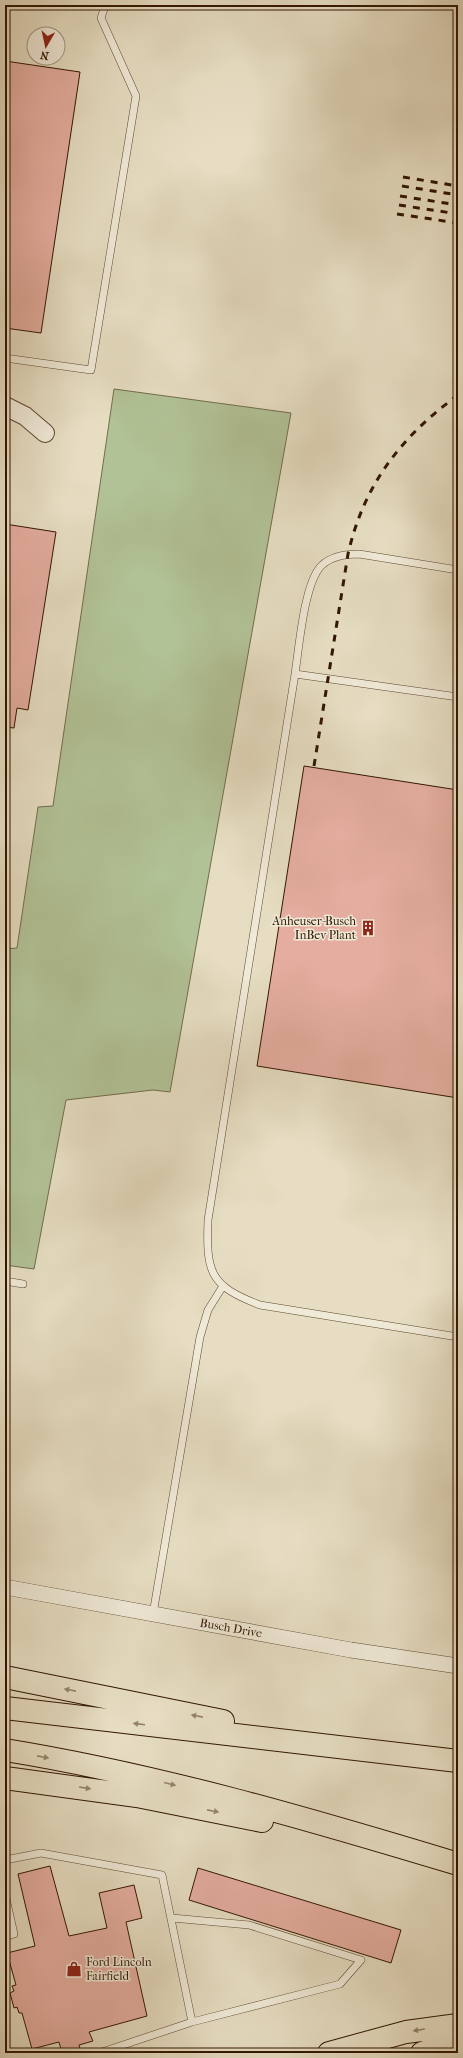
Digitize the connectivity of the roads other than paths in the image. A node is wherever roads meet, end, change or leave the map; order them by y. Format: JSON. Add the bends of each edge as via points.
{"nodes":[{"id":1,"x":98,"y":5,"type":"edge"},
{"id":2,"x":5,"y":358,"type":"edge"},
{"id":3,"x":5,"y":406,"type":"edge"},
{"id":4,"x":45,"y":433,"type":"dead end"},
{"id":5,"x":458,"y":570,"type":"edge"},
{"id":6,"x":295,"y":674,"type":"junction"},
{"id":7,"x":458,"y":697,"type":"edge"},
{"id":8,"x":5,"y":1281,"type":"edge"},
{"id":9,"x":24,"y":1284,"type":"dead end"},
{"id":10,"x":223,"y":1286,"type":"junction"},
{"id":11,"x":458,"y":1337,"type":"edge"},
{"id":12,"x":5,"y":1587,"type":"edge"},
{"id":13,"x":153,"y":1614,"type":"junction"},
{"id":14,"x":458,"y":1666,"type":"edge"},
{"id":15,"x":5,"y":1677,"type":"edge"},
{"id":16,"x":5,"y":1708,"type":"edge"},
{"id":17,"x":5,"y":1750,"type":"edge"},
{"id":18,"x":450,"y":1761,"type":"edge"},
{"id":19,"x":5,"y":1778,"type":"edge"},
{"id":20,"x":432,"y":1856,"type":"junction"},
{"id":21,"x":5,"y":1860,"type":"edge"},
{"id":22,"x":458,"y":1864,"type":"edge"},
{"id":23,"x":5,"y":1894,"type":"edge"},
{"id":24,"x":172,"y":1918,"type":"junction"},
{"id":25,"x":5,"y":1936,"type":"edge"},
{"id":26,"x":192,"y":2022,"type":"junction"},
{"id":27,"x":458,"y":2025,"type":"edge"},
{"id":28,"x":458,"y":2040,"type":"edge"},
{"id":29,"x":99,"y":2053,"type":"edge"},
{"id":30,"x":329,"y":2053,"type":"edge"},
{"id":31,"x":422,"y":2053,"type":"edge"}],
"edges":[{"from":1,"to":2,"type":"lane","via":[[105,6],[101,18],[136,96],[91,370]]},
{"from":3,"to":4,"type":"street","via":[[25,416]]},
{"from":5,"to":6,"type":"lane","via":[[359,554],[332,558],[321,566],[313,580],[304,614]]},
{"from":6,"to":7,"type":"lane"},
{"from":6,"to":10,"type":"lane","via":[[208,1220],[208,1252],[217,1282]]},
{"from":8,"to":9,"type":"lane"},
{"from":10,"to":11,"type":"lane","via":[[238,1296],[260,1305]]},
{"from":10,"to":13,"type":"lane","via":[[208,1310],[200,1337]]},
{"from":12,"to":13,"type":"street","name":"Busch Drive"},
{"from":13,"to":14,"type":"street","name":"Busch Drive","via":[[351,1650]]},
{"from":18,"to":15,"type":"highway","one_way":true,"via":[[211,1718]]},
{"from":18,"to":16,"type":"highway","one_way":true},
{"from":17,"to":20,"type":"highway","one_way":true,"via":[[125,1773],[243,1802]]},
{"from":19,"to":20,"type":"highway","one_way":true,"via":[[137,1796]]},
{"from":20,"to":22,"type":"highway"},
{"from":21,"to":24,"type":"lane","via":[[41,1853],[162,1875]]},
{"from":23,"to":25,"type":"lane","via":[[14,1934]]},
{"from":24,"to":26,"type":"lane"},
{"from":24,"to":26,"type":"lane","via":[[249,1925],[361,1960],[340,1984]]},
{"from":26,"to":29,"type":"lane"},
{"from":27,"to":30,"type":"highway","one_way":true,"via":[[406,2032]]},
{"from":28,"to":31,"type":"highway"}]}
